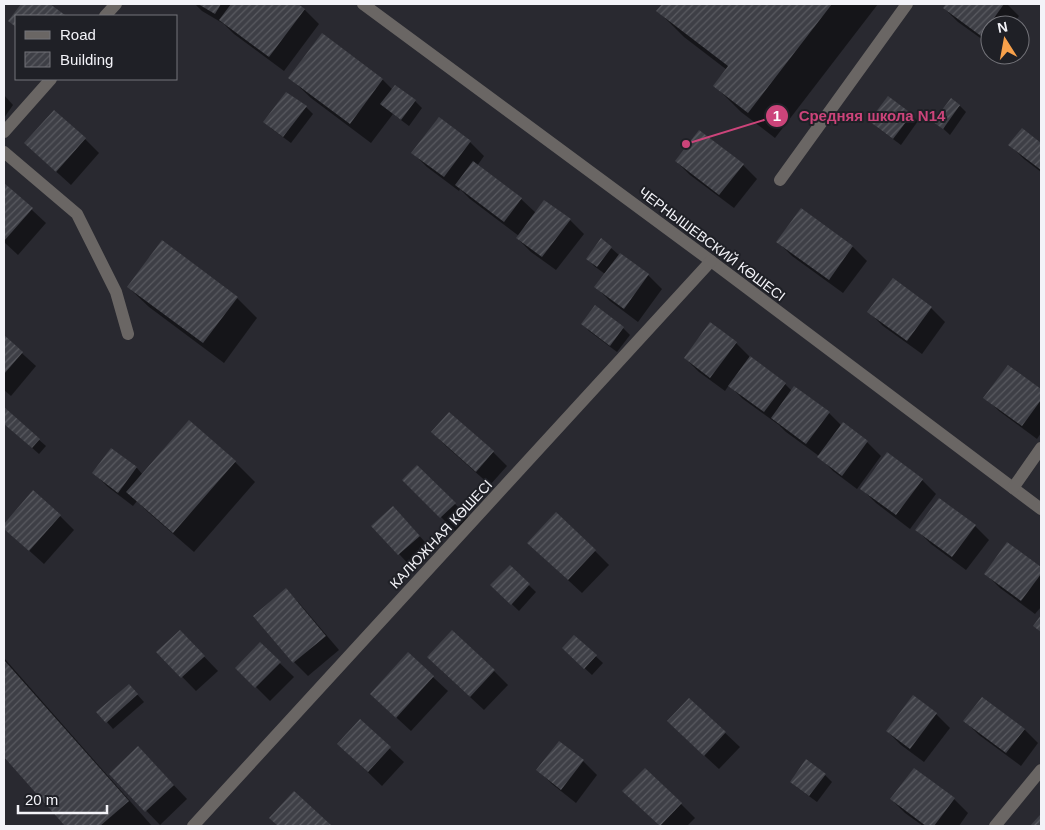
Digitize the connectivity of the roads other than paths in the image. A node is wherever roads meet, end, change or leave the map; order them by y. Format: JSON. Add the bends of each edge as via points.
{"nodes":[{"id":1,"x":116,"y":4,"type":"edge"},
{"id":2,"x":363,"y":4,"type":"edge"},
{"id":3,"x":907,"y":4,"type":"edge"},
{"id":4,"x":107,"y":15,"type":"edge"},
{"id":5,"x":50,"y":80,"type":"edge"},
{"id":6,"x":4,"y":132,"type":"edge"},
{"id":7,"x":4,"y":152,"type":"edge"},
{"id":8,"x":780,"y":180,"type":"dead end"},
{"id":9,"x":711,"y":261,"type":"junction"},
{"id":10,"x":128,"y":334,"type":"dead end"},
{"id":11,"x":1041,"y":448,"type":"edge"},
{"id":12,"x":1013,"y":488,"type":"junction"},
{"id":13,"x":1041,"y":509,"type":"edge"},
{"id":14,"x":1041,"y":770,"type":"edge"},
{"id":15,"x":193,"y":826,"type":"edge"},
{"id":16,"x":995,"y":826,"type":"edge"}],
"edges":[{"from":1,"to":4,"type":"street"},
{"from":2,"to":9,"type":"street","name":"ЧЕРНЫШЕВСКИЙ КӨШЕСІ"},
{"from":3,"to":8,"type":"street"},
{"from":5,"to":6,"type":"street"},
{"from":7,"to":10,"type":"street","via":[[77,214],[116,292]]},
{"from":9,"to":12,"type":"street","name":"ЧЕРНЫШЕВСКИЙ КӨШЕСІ"},
{"from":9,"to":15,"type":"street","name":"КАЛЮЖНАЯ КӨШЕСІ"},
{"from":11,"to":12,"type":"street"},
{"from":12,"to":13,"type":"street","name":"ЧЕРНЫШЕВСКИЙ КӨШЕСІ"},
{"from":14,"to":16,"type":"street"}]}
